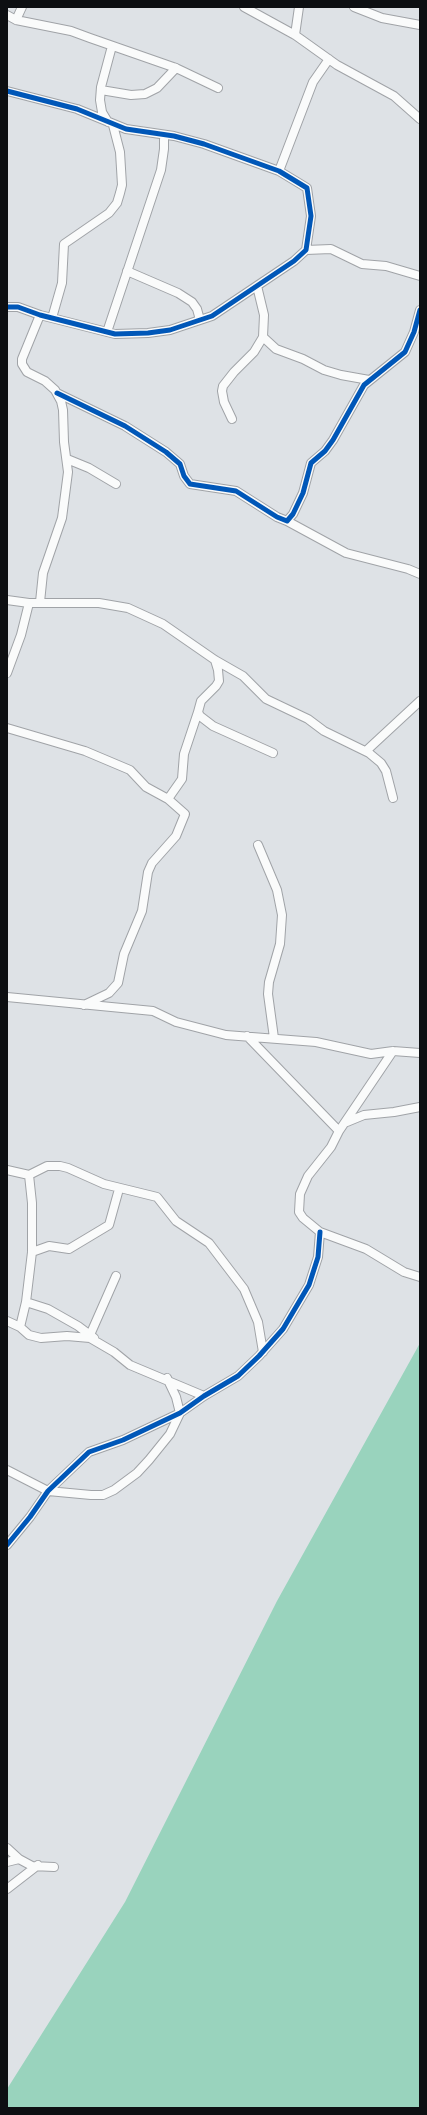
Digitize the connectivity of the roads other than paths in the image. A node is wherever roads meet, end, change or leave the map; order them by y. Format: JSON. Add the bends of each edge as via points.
{"nodes":[{"id":1,"x":22,"y":7,"type":"edge"},
{"id":2,"x":244,"y":7,"type":"edge"},
{"id":3,"x":299,"y":7,"type":"edge"},
{"id":4,"x":354,"y":7,"type":"edge"},
{"id":5,"x":7,"y":16,"type":"edge"},
{"id":6,"x":16,"y":20,"type":"junction"},
{"id":7,"x":420,"y":25,"type":"edge"},
{"id":8,"x":295,"y":35,"type":"junction"},
{"id":9,"x":112,"y":46,"type":"junction"},
{"id":10,"x":329,"y":59,"type":"junction"},
{"id":11,"x":176,"y":68,"type":"junction"},
{"id":12,"x":218,"y":88,"type":"dead end"},
{"id":13,"x":101,"y":90,"type":"junction"},
{"id":14,"x":7,"y":91,"type":"edge"},
{"id":15,"x":420,"y":120,"type":"edge"},
{"id":16,"x":111,"y":124,"type":"junction"},
{"id":17,"x":164,"y":135,"type":"junction"},
{"id":18,"x":279,"y":171,"type":"junction"},
{"id":19,"x":308,"y":239,"type":"junction"},
{"id":20,"x":316,"y":248,"type":"junction"},
{"id":21,"x":306,"y":250,"type":"junction"},
{"id":22,"x":128,"y":271,"type":"junction"},
{"id":23,"x":420,"y":276,"type":"edge"},
{"id":24,"x":257,"y":286,"type":"junction"},
{"id":25,"x":7,"y":307,"type":"edge"},
{"id":26,"x":420,"y":310,"type":"edge"},
{"id":27,"x":40,"y":315,"type":"junction"},
{"id":28,"x":52,"y":318,"type":"junction"},
{"id":29,"x":200,"y":320,"type":"junction"},
{"id":30,"x":107,"y":332,"type":"junction"},
{"id":31,"x":263,"y":336,"type":"junction"},
{"id":32,"x":369,"y":380,"type":"junction"},
{"id":33,"x":56,"y":393,"type":"junction"},
{"id":34,"x":232,"y":419,"type":"dead end"},
{"id":35,"x":67,"y":460,"type":"junction"},
{"id":36,"x":116,"y":484,"type":"dead end"},
{"id":37,"x":286,"y":521,"type":"junction"},
{"id":38,"x":420,"y":574,"type":"edge"},
{"id":39,"x":7,"y":600,"type":"edge"},
{"id":40,"x":40,"y":602,"type":"junction"},
{"id":41,"x":30,"y":603,"type":"junction"},
{"id":42,"x":215,"y":660,"type":"junction"},
{"id":43,"x":7,"y":673,"type":"edge"},
{"id":44,"x":420,"y":701,"type":"edge"},
{"id":45,"x":198,"y":712,"type":"junction"},
{"id":46,"x":7,"y":728,"type":"edge"},
{"id":47,"x":366,"y":751,"type":"junction"},
{"id":48,"x":273,"y":753,"type":"dead end"},
{"id":49,"x":393,"y":798,"type":"dead end"},
{"id":50,"x":168,"y":799,"type":"junction"},
{"id":51,"x":258,"y":845,"type":"dead end"},
{"id":52,"x":7,"y":997,"type":"edge"},
{"id":53,"x":84,"y":1005,"type":"junction"},
{"id":54,"x":247,"y":1036,"type":"junction"},
{"id":55,"x":274,"y":1038,"type":"junction"},
{"id":56,"x":393,"y":1051,"type":"junction"},
{"id":57,"x":420,"y":1053,"type":"edge"},
{"id":58,"x":420,"y":1107,"type":"edge"},
{"id":59,"x":341,"y":1127,"type":"junction"},
{"id":60,"x":7,"y":1170,"type":"edge"},
{"id":61,"x":29,"y":1175,"type":"junction"},
{"id":62,"x":119,"y":1189,"type":"junction"},
{"id":63,"x":320,"y":1232,"type":"junction"},
{"id":64,"x":32,"y":1252,"type":"junction"},
{"id":65,"x":116,"y":1276,"type":"dead end"},
{"id":66,"x":420,"y":1277,"type":"edge"},
{"id":67,"x":26,"y":1302,"type":"junction"},
{"id":68,"x":7,"y":1321,"type":"edge"},
{"id":69,"x":20,"y":1327,"type":"junction"},
{"id":70,"x":90,"y":1335,"type":"junction"},
{"id":71,"x":98,"y":1342,"type":"junction"},
{"id":72,"x":263,"y":1352,"type":"junction"},
{"id":73,"x":167,"y":1378,"type":"junction"},
{"id":74,"x":204,"y":1396,"type":"junction"},
{"id":75,"x":180,"y":1413,"type":"junction"},
{"id":76,"x":7,"y":1470,"type":"edge"},
{"id":77,"x":48,"y":1491,"type":"junction"},
{"id":78,"x":7,"y":1546,"type":"edge"},
{"id":79,"x":7,"y":1848,"type":"edge"},
{"id":80,"x":19,"y":1859,"type":"junction"},
{"id":81,"x":7,"y":1862,"type":"edge"},
{"id":82,"x":38,"y":1865,"type":"junction"},
{"id":83,"x":54,"y":1867,"type":"dead end"},
{"id":84,"x":7,"y":1889,"type":"edge"}],
"edges":[{"from":1,"to":6,"type":"street"},
{"from":2,"to":8,"type":"street"},
{"from":3,"to":8,"type":"street"},
{"from":4,"to":7,"type":"street","via":[[382,18]]},
{"from":5,"to":6,"type":"street"},
{"from":6,"to":9,"type":"street","via":[[71,31]]},
{"from":8,"to":10,"type":"street"},
{"from":9,"to":11,"type":"street"},
{"from":9,"to":13,"type":"street"},
{"from":10,"to":15,"type":"street","via":[[394,96]]},
{"from":10,"to":18,"type":"street","via":[[313,82]]},
{"from":11,"to":12,"type":"street"},
{"from":11,"to":13,"type":"street","via":[[157,88],[145,94],[131,95]]},
{"from":13,"to":16,"type":"street","via":[[100,105]]},
{"from":14,"to":16,"type":"street","via":[[77,109]]},
{"from":16,"to":17,"type":"street"},
{"from":16,"to":28,"type":"street","via":[[120,152],[122,185],[117,203],[109,213],[64,244],[62,283]]},
{"from":17,"to":18,"type":"street","via":[[204,144]]},
{"from":17,"to":22,"type":"street","via":[[161,170]]},
{"from":18,"to":19,"type":"street","via":[[307,188],[311,216]]},
{"from":19,"to":20,"type":"street"},
{"from":19,"to":21,"type":"street"},
{"from":20,"to":21,"type":"street"},
{"from":20,"to":23,"type":"street","via":[[336,251],[367,265],[386,266]]},
{"from":21,"to":24,"type":"street"},
{"from":22,"to":29,"type":"street","via":[[192,302]]},
{"from":22,"to":30,"type":"street"},
{"from":24,"to":29,"type":"street","via":[[221,312]]},
{"from":24,"to":31,"type":"street","via":[[264,315]]},
{"from":25,"to":27,"type":"street","via":[[18,307]]},
{"from":26,"to":32,"type":"street","via":[[405,352]]},
{"from":27,"to":28,"type":"street"},
{"from":27,"to":33,"type":"street","via":[[22,364],[27,372],[45,381]]},
{"from":28,"to":30,"type":"street"},
{"from":29,"to":30,"type":"street","via":[[170,330],[148,333]]},
{"from":31,"to":32,"type":"street","via":[[276,349],[324,370],[341,376]]},
{"from":31,"to":34,"type":"street","via":[[254,352],[223,386],[222,395]]},
{"from":32,"to":37,"type":"street","via":[[333,440],[312,463],[303,493],[293,514]]},
{"from":33,"to":35,"type":"street","via":[[63,410]]},
{"from":33,"to":37,"type":"street","via":[[125,426],[166,452],[180,464],[190,484],[236,491]]},
{"from":35,"to":36,"type":"street","via":[[89,468]]},
{"from":35,"to":40,"type":"street","via":[[68,477],[62,518],[43,574]]},
{"from":37,"to":38,"type":"street","via":[[346,554]]},
{"from":39,"to":41,"type":"street"},
{"from":40,"to":41,"type":"street"},
{"from":40,"to":42,"type":"street","via":[[99,603],[128,608],[163,624]]},
{"from":41,"to":43,"type":"street"},
{"from":42,"to":45,"type":"street","via":[[219,681],[201,701]]},
{"from":42,"to":47,"type":"street","via":[[242,676],[266,699],[308,719],[330,735]]},
{"from":44,"to":47,"type":"street"},
{"from":45,"to":48,"type":"street","via":[[213,726]]},
{"from":45,"to":50,"type":"street","via":[[184,754],[182,779]]},
{"from":46,"to":50,"type":"street","via":[[85,751],[130,770],[146,787]]},
{"from":47,"to":49,"type":"street","via":[[381,763],[386,771]]},
{"from":50,"to":53,"type":"street","via":[[182,810],[184,816],[176,836],[152,863],[148,872],[142,911],[124,954],[118,983],[109,993]]},
{"from":51,"to":55,"type":"street","via":[[277,890],[282,915],[280,944],[269,988]]},
{"from":52,"to":53,"type":"street"},
{"from":53,"to":54,"type":"street","via":[[153,1012],[198,1028]]},
{"from":54,"to":55,"type":"street"},
{"from":54,"to":59,"type":"street"},
{"from":55,"to":56,"type":"street","via":[[316,1042],[370,1054]]},
{"from":56,"to":57,"type":"street"},
{"from":56,"to":59,"type":"street"},
{"from":58,"to":59,"type":"street","via":[[364,1114]]},
{"from":59,"to":63,"type":"street","via":[[332,1147],[308,1176],[299,1203],[299,1212],[303,1218]]},
{"from":60,"to":61,"type":"street"},
{"from":61,"to":62,"type":"street","via":[[47,1166],[60,1166]]},
{"from":61,"to":64,"type":"street"},
{"from":62,"to":64,"type":"street","via":[[109,1225],[69,1249],[49,1246]]},
{"from":62,"to":72,"type":"street","via":[[157,1197],[176,1221],[198,1235],[218,1253],[246,1293],[258,1322]]},
{"from":63,"to":66,"type":"street","via":[[366,1249],[404,1272]]},
{"from":63,"to":72,"type":"street","via":[[318,1257],[310,1285],[283,1329]]},
{"from":64,"to":67,"type":"street"},
{"from":65,"to":70,"type":"street"},
{"from":67,"to":69,"type":"street"},
{"from":67,"to":70,"type":"street","via":[[48,1309]]},
{"from":68,"to":69,"type":"street"},
{"from":69,"to":71,"type":"street","via":[[29,1335],[41,1338],[67,1336],[90,1338]]},
{"from":70,"to":71,"type":"street"},
{"from":71,"to":73,"type":"street","via":[[130,1365]]},
{"from":72,"to":74,"type":"street","via":[[238,1376]]},
{"from":73,"to":74,"type":"street"},
{"from":73,"to":75,"type":"street"},
{"from":74,"to":75,"type":"street"},
{"from":75,"to":77,"type":"street","via":[[123,1440],[89,1452]]},
{"from":75,"to":77,"type":"street","via":[[170,1434],[149,1460],[137,1473],[114,1490],[103,1495]]},
{"from":76,"to":77,"type":"street"},
{"from":77,"to":78,"type":"street"},
{"from":79,"to":80,"type":"street"},
{"from":80,"to":81,"type":"street"},
{"from":80,"to":82,"type":"street","via":[[32,1866]]},
{"from":82,"to":83,"type":"street"},
{"from":82,"to":84,"type":"street"}]}
